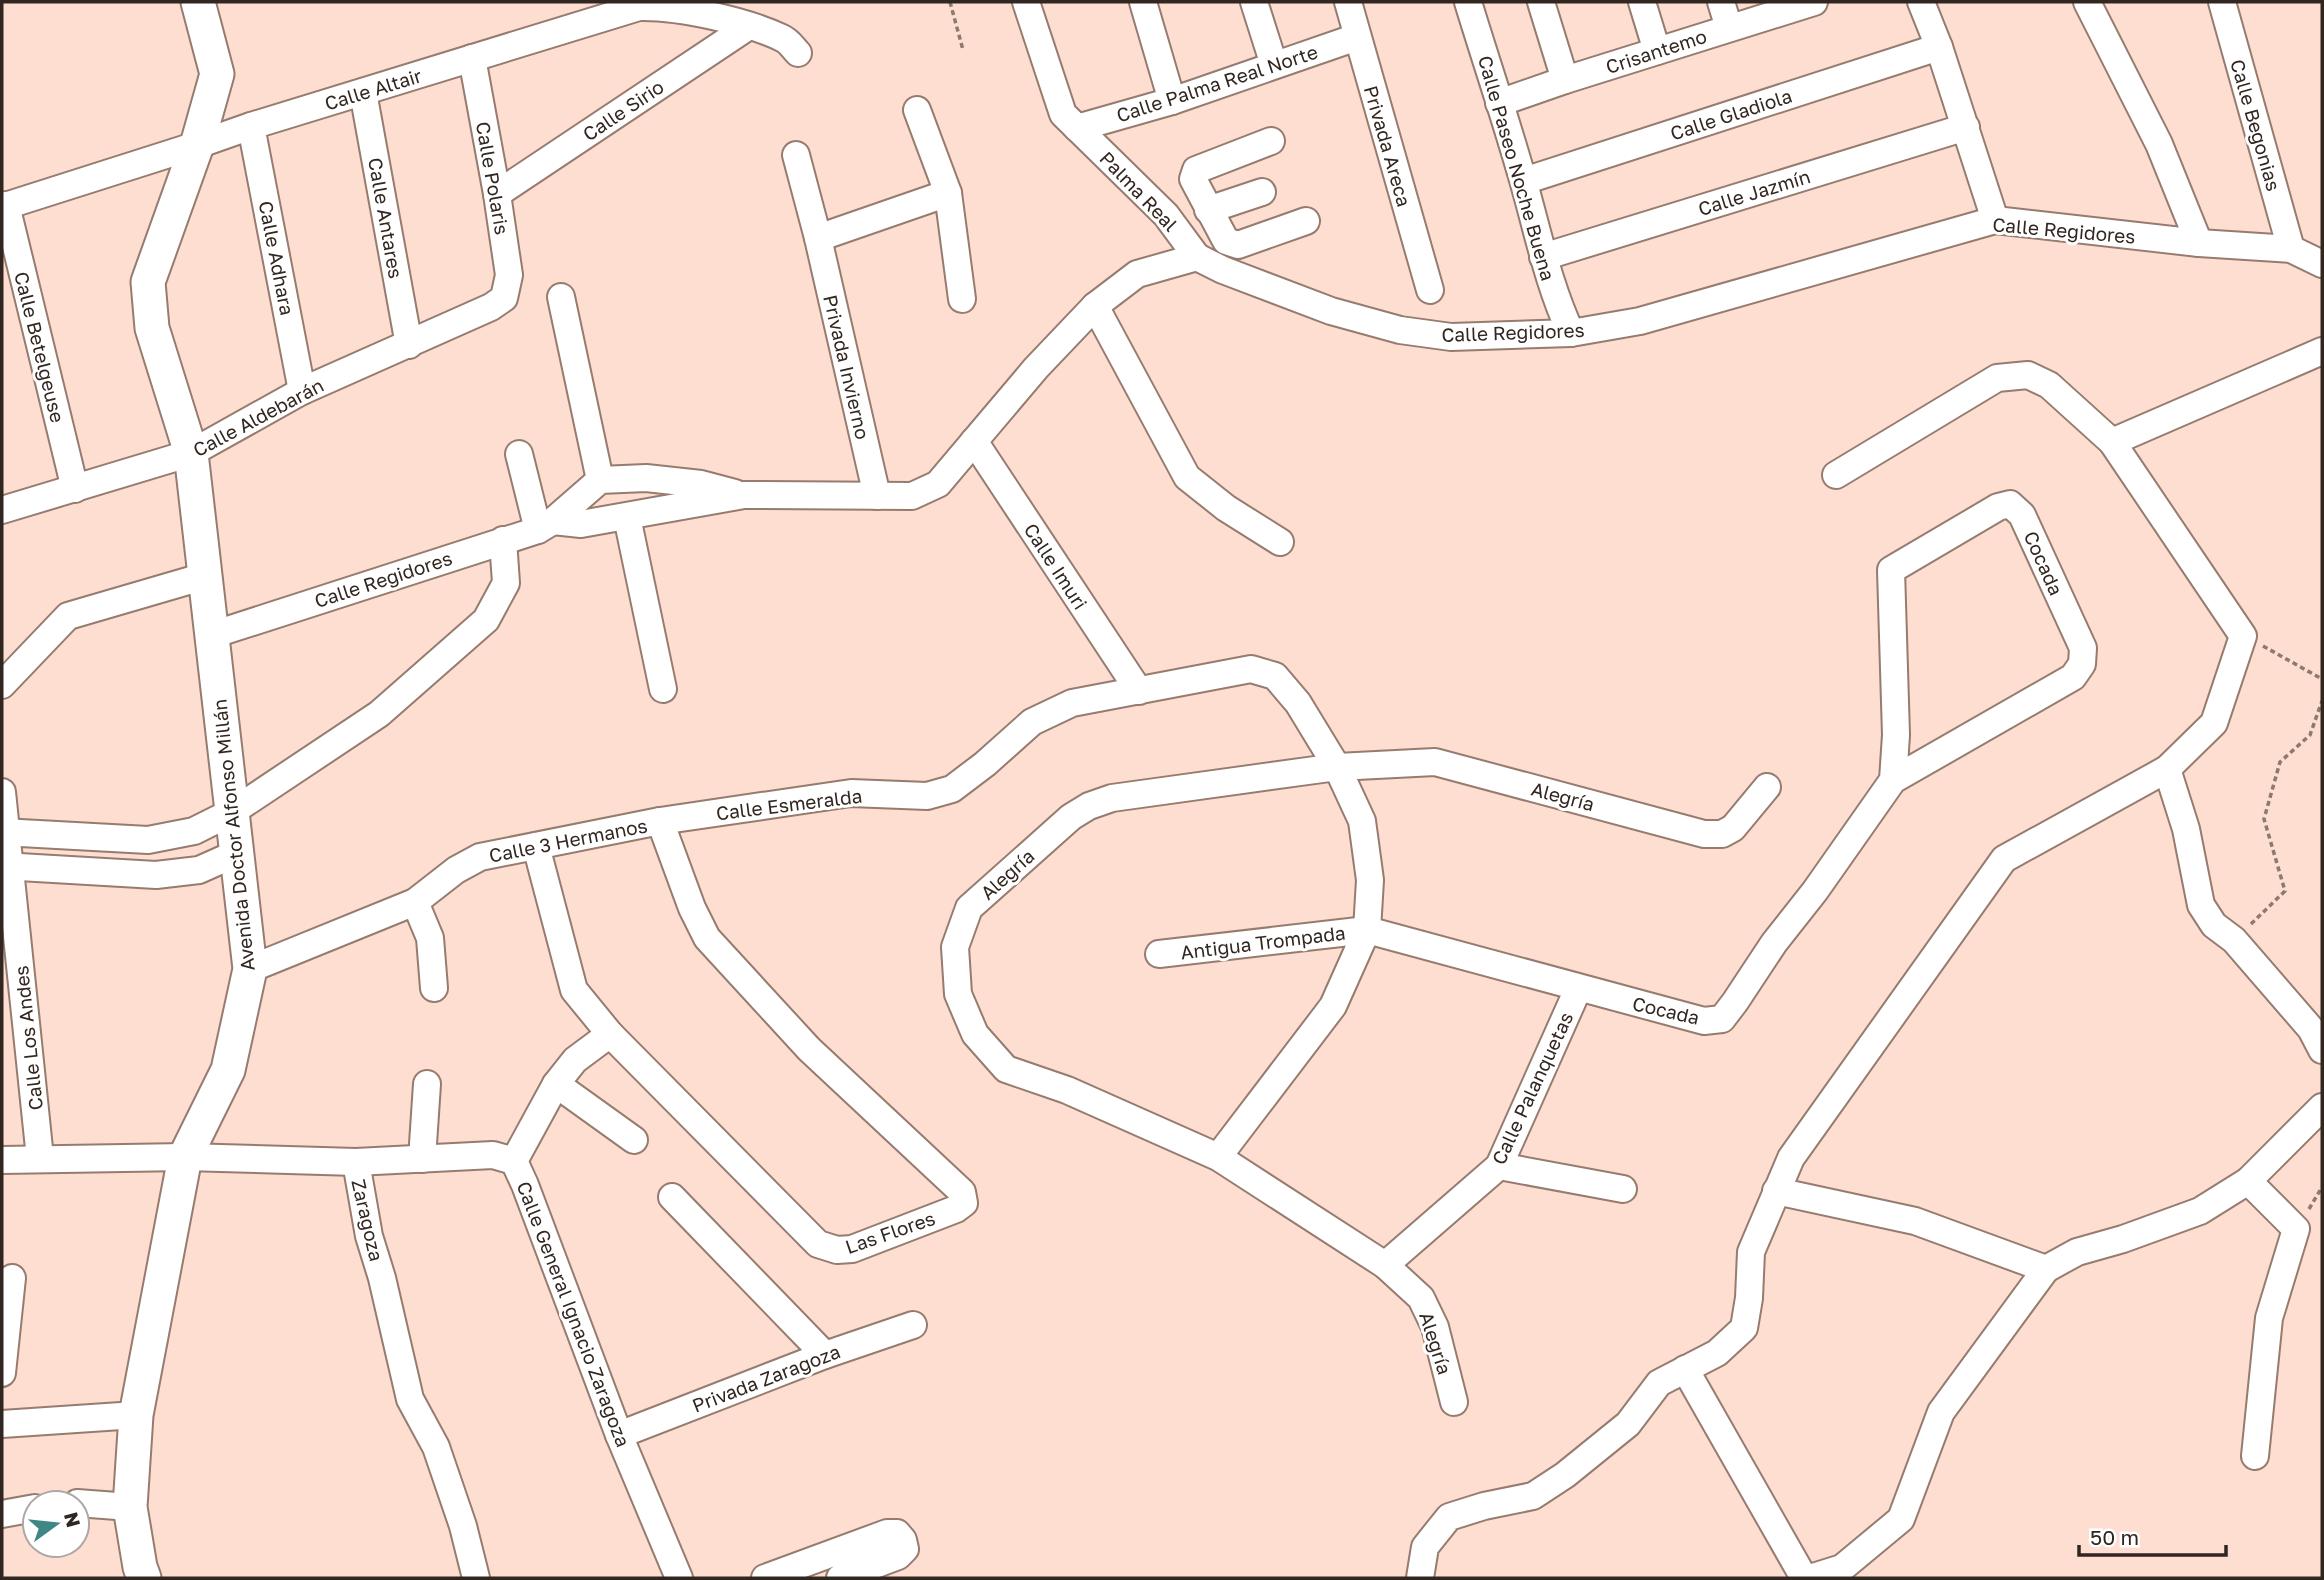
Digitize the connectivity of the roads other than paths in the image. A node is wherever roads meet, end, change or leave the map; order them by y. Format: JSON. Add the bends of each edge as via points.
{"nodes":[{"id":1,"x":198,"y":2,"type":"edge"},
{"id":2,"x":1026,"y":2,"type":"edge"},
{"id":3,"x":1143,"y":2,"type":"edge"},
{"id":4,"x":1254,"y":2,"type":"edge"},
{"id":5,"x":1348,"y":2,"type":"edge"},
{"id":6,"x":1468,"y":2,"type":"edge"},
{"id":7,"x":1541,"y":2,"type":"edge"},
{"id":8,"x":1642,"y":2,"type":"edge"},
{"id":9,"x":1721,"y":2,"type":"edge"},
{"id":10,"x":1811,"y":2,"type":"edge"},
{"id":11,"x":1921,"y":2,"type":"edge"},
{"id":12,"x":2087,"y":2,"type":"edge"},
{"id":13,"x":2222,"y":2,"type":"edge"},
{"id":14,"x":749,"y":26,"type":"junction"},
{"id":15,"x":1729,"y":28,"type":"junction"},
{"id":16,"x":1357,"y":37,"type":"junction"},
{"id":17,"x":1939,"y":47,"type":"junction"},
{"id":18,"x":1657,"y":51,"type":"junction"},
{"id":19,"x":798,"y":53,"type":"dead end"},
{"id":20,"x":472,"y":58,"type":"junction"},
{"id":21,"x":1273,"y":65,"type":"junction"},
{"id":22,"x":1565,"y":80,"type":"junction"},
{"id":23,"x":363,"y":92,"type":"junction"},
{"id":24,"x":1172,"y":101,"type":"junction"},
{"id":25,"x":1499,"y":103,"type":"junction"},
{"id":26,"x":917,"y":110,"type":"dead end"},
{"id":27,"x":251,"y":126,"type":"junction"},
{"id":28,"x":1966,"y":127,"type":"junction"},
{"id":29,"x":1077,"y":128,"type":"junction"},
{"id":30,"x":1271,"y":141,"type":"dead end"},
{"id":31,"x":197,"y":145,"type":"junction"},
{"id":32,"x":796,"y":155,"type":"dead end"},
{"id":33,"x":1524,"y":181,"type":"junction"},
{"id":34,"x":948,"y":192,"type":"junction"},
{"id":35,"x":1262,"y":192,"type":"dead end"},
{"id":36,"x":497,"y":194,"type":"junction"},
{"id":37,"x":1204,"y":202,"type":"junction"},
{"id":38,"x":4,"y":206,"type":"edge"},
{"id":39,"x":1166,"y":215,"type":"junction"},
{"id":40,"x":1995,"y":219,"type":"junction"},
{"id":41,"x":1306,"y":221,"type":"dead end"},
{"id":42,"x":818,"y":238,"type":"junction"},
{"id":43,"x":2199,"y":243,"type":"junction"},
{"id":44,"x":2291,"y":249,"type":"junction"},
{"id":45,"x":1197,"y":257,"type":"junction"},
{"id":46,"x":1543,"y":257,"type":"junction"},
{"id":47,"x":2322,"y":264,"type":"edge"},
{"id":48,"x":1430,"y":290,"type":"dead end"},
{"id":49,"x":504,"y":298,"type":"joint"},
{"id":50,"x":561,"y":298,"type":"dead end"},
{"id":51,"x":962,"y":299,"type":"dead end"},
{"id":52,"x":1095,"y":306,"type":"junction"},
{"id":53,"x":1571,"y":332,"type":"junction"},
{"id":54,"x":409,"y":345,"type":"junction"},
{"id":55,"x":2322,"y":351,"type":"edge"},
{"id":56,"x":302,"y":391,"type":"junction"},
{"id":57,"x":974,"y":441,"type":"junction"},
{"id":58,"x":2112,"y":442,"type":"junction"},
{"id":59,"x":191,"y":453,"type":"junction"},
{"id":60,"x":519,"y":454,"type":"dead end"},
{"id":61,"x":1836,"y":475,"type":"dead end"},
{"id":62,"x":600,"y":480,"type":"junction"},
{"id":63,"x":75,"y":489,"type":"junction"},
{"id":64,"x":744,"y":495,"type":"junction"},
{"id":65,"x":877,"y":496,"type":"junction"},
{"id":66,"x":2,"y":510,"type":"edge"},
{"id":67,"x":627,"y":517,"type":"junction"},
{"id":68,"x":545,"y":526,"type":"junction"},
{"id":69,"x":503,"y":540,"type":"junction"},
{"id":70,"x":1280,"y":542,"type":"dead end"},
{"id":71,"x":205,"y":576,"type":"junction"},
{"id":72,"x":212,"y":635,"type":"junction"},
{"id":73,"x":2,"y":685,"type":"edge"},
{"id":74,"x":663,"y":689,"type":"dead end"},
{"id":75,"x":1139,"y":691,"type":"junction"},
{"id":76,"x":1337,"y":767,"type":"junction"},
{"id":77,"x":2167,"y":769,"type":"junction"},
{"id":78,"x":1893,"y":780,"type":"junction"},
{"id":79,"x":1767,"y":787,"type":"dead end"},
{"id":80,"x":2,"y":792,"type":"edge"},
{"id":81,"x":232,"y":812,"type":"junction"},
{"id":82,"x":660,"y":821,"type":"junction"},
{"id":83,"x":4,"y":832,"type":"edge"},
{"id":84,"x":536,"y":846,"type":"junction"},
{"id":85,"x":237,"y":853,"type":"junction"},
{"id":86,"x":6,"y":866,"type":"edge"},
{"id":87,"x":415,"y":902,"type":"junction"},
{"id":88,"x":1367,"y":930,"type":"junction"},
{"id":89,"x":1160,"y":954,"type":"dead end"},
{"id":90,"x":250,"y":969,"type":"junction"},
{"id":91,"x":434,"y":988,"type":"dead end"},
{"id":92,"x":1578,"y":989,"type":"junction"},
{"id":93,"x":610,"y":1034,"type":"junction"},
{"id":94,"x":2322,"y":1050,"type":"edge"},
{"id":95,"x":426,"y":1084,"type":"dead end"},
{"id":96,"x":556,"y":1084,"type":"junction"},
{"id":97,"x":2322,"y":1107,"type":"edge"},
{"id":98,"x":635,"y":1140,"type":"dead end"},
{"id":99,"x":185,"y":1157,"type":"junction"},
{"id":100,"x":1218,"y":1157,"type":"junction"},
{"id":101,"x":40,"y":1158,"type":"junction"},
{"id":102,"x":422,"y":1159,"type":"junction"},
{"id":103,"x":2,"y":1160,"type":"edge"},
{"id":104,"x":514,"y":1161,"type":"junction"},
{"id":105,"x":356,"y":1162,"type":"junction"},
{"id":106,"x":1499,"y":1166,"type":"junction"},
{"id":107,"x":2248,"y":1181,"type":"junction"},
{"id":108,"x":1623,"y":1189,"type":"dead end"},
{"id":109,"x":1776,"y":1191,"type":"junction"},
{"id":110,"x":672,"y":1197,"type":"dead end"},
{"id":111,"x":1385,"y":1265,"type":"junction"},
{"id":112,"x":2046,"y":1269,"type":"junction"},
{"id":113,"x":12,"y":1278,"type":"dead end"},
{"id":114,"x":913,"y":1325,"type":"dead end"},
{"id":115,"x":825,"y":1354,"type":"junction"},
{"id":116,"x":1685,"y":1369,"type":"junction"},
{"id":117,"x":2,"y":1373,"type":"edge"},
{"id":118,"x":1454,"y":1402,"type":"dead end"},
{"id":119,"x":136,"y":1415,"type":"junction"},
{"id":120,"x":2,"y":1424,"type":"edge"},
{"id":121,"x":620,"y":1435,"type":"junction"},
{"id":122,"x":2255,"y":1456,"type":"dead end"},
{"id":123,"x":91,"y":1504,"type":"edge"},
{"id":124,"x":131,"y":1507,"type":"junction"},
{"id":125,"x":21,"y":1510,"type":"edge"},
{"id":126,"x":2,"y":1514,"type":"edge"},
{"id":127,"x":144,"y":1578,"type":"edge"},
{"id":128,"x":476,"y":1578,"type":"edge"},
{"id":129,"x":679,"y":1578,"type":"edge"},
{"id":130,"x":765,"y":1578,"type":"edge"},
{"id":131,"x":840,"y":1578,"type":"edge"},
{"id":132,"x":1420,"y":1578,"type":"edge"},
{"id":133,"x":1804,"y":1578,"type":"edge"},
{"id":134,"x":1810,"y":1578,"type":"edge"}],
"edges":[{"from":1,"to":31,"type":"main road","name":"Avenida Doctor Alfonso Millán","via":[[217,74]]},
{"from":2,"to":29,"type":"street","name":"Palma Real","via":[[1063,114]]},
{"from":3,"to":24,"type":"street"},
{"from":4,"to":21,"type":"street"},
{"from":5,"to":16,"type":"street","name":"Privada Areca"},
{"from":6,"to":25,"type":"street","name":"Calle Paseo Noche Buena"},
{"from":7,"to":22,"type":"street"},
{"from":8,"to":18,"type":"street"},
{"from":9,"to":15,"type":"street"},
{"from":10,"to":15,"type":"street","name":"Crisantemo"},
{"from":11,"to":17,"type":"street"},
{"from":12,"to":43,"type":"street","via":[[2159,144]]},
{"from":13,"to":44,"type":"street","name":"Calle Begonias"},
{"from":14,"to":19,"type":"street","name":"Calle Altair","via":[[785,40]]},
{"from":14,"to":20,"type":"street","name":"Calle Altair","via":[[665,6],[639,7]]},
{"from":14,"to":36,"type":"street","name":"Calle Sirio"},
{"from":15,"to":18,"type":"street","name":"Crisantemo"},
{"from":16,"to":21,"type":"street","name":"Calle Palma Real Norte"},
{"from":16,"to":48,"type":"street","name":"Privada Areca"},
{"from":17,"to":28,"type":"street"},
{"from":17,"to":33,"type":"street","name":"Calle Gladiola"},
{"from":18,"to":22,"type":"street","name":"Crisantemo"},
{"from":20,"to":23,"type":"street","name":"Calle Altair"},
{"from":20,"to":36,"type":"street","name":"Calle Polaris"},
{"from":21,"to":24,"type":"street","name":"Calle Palma Real Norte"},
{"from":22,"to":25,"type":"street","name":"Crisantemo"},
{"from":23,"to":27,"type":"street","name":"Calle Altair"},
{"from":23,"to":54,"type":"street","name":"Calle Antares"},
{"from":24,"to":29,"type":"street","name":"Calle Palma Real Norte"},
{"from":25,"to":33,"type":"street","name":"Calle Paseo Noche Buena"},
{"from":26,"to":34,"type":"street"},
{"from":27,"to":31,"type":"street","name":"Calle Altair"},
{"from":27,"to":56,"type":"street","name":"Calle Adhara"},
{"from":28,"to":40,"type":"street"},
{"from":28,"to":46,"type":"street","name":"Calle Jazmín"},
{"from":29,"to":39,"type":"street","name":"Palma Real"},
{"from":30,"to":37,"type":"street","via":[[1196,170],[1193,179]]},
{"from":31,"to":38,"type":"street","name":"Calle Altair"},
{"from":31,"to":59,"type":"main road","name":"Avenida Doctor Alfonso Millán","via":[[148,282],[152,328]]},
{"from":32,"to":42,"type":"street","name":"Privada Invierno"},
{"from":33,"to":46,"type":"street","name":"Calle Paseo Noche Buena"},
{"from":34,"to":42,"type":"street"},
{"from":34,"to":51,"type":"street"},
{"from":35,"to":37,"type":"street"},
{"from":36,"to":49,"type":"street","name":"Calle Polaris","via":[[509,275]]},
{"from":37,"to":39,"type":"street"},
{"from":37,"to":41,"type":"street","via":[[1226,242],[1238,245]]},
{"from":38,"to":63,"type":"street","name":"Calle Betelgeuse"},
{"from":39,"to":45,"type":"street","name":"Palma Real"},
{"from":40,"to":43,"type":"street","name":"Calle Regidores"},
{"from":40,"to":53,"type":"street","name":"Calle Regidores","via":[[1640,321]]},
{"from":42,"to":65,"type":"street","name":"Privada Invierno"},
{"from":43,"to":44,"type":"street","name":"Calle Regidores"},
{"from":44,"to":47,"type":"street"},
{"from":45,"to":52,"type":"street","name":"Calle Regidores","via":[[1138,274]]},
{"from":45,"to":53,"type":"street","name":"Calle Regidores","via":[[1331,311],[1400,330],[1451,337]]},
{"from":46,"to":53,"type":"street","name":"Calle Paseo Noche Buena"},
{"from":49,"to":54,"type":"street","name":"Calle Aldebarán"},
{"from":50,"to":62,"type":"street"},
{"from":52,"to":57,"type":"street","name":"Calle Regidores"},
{"from":52,"to":70,"type":"street","via":[[1187,477]]},
{"from":54,"to":56,"type":"street","name":"Calle Aldebarán"},
{"from":55,"to":58,"type":"street"},
{"from":56,"to":59,"type":"street","name":"Calle Aldebarán"},
{"from":57,"to":65,"type":"street","name":"Calle Regidores","via":[[938,484],[912,496]]},
{"from":57,"to":75,"type":"street","name":"Calle Imuri"},
{"from":58,"to":61,"type":"street","via":[[2049,385],[2028,375],[1997,378]]},
{"from":58,"to":77,"type":"street","via":[[2244,636],[2214,723]]},
{"from":59,"to":63,"type":"street","name":"Calle Aldebarán"},
{"from":59,"to":71,"type":"main road","name":"Avenida Doctor Alfonso Millán"},
{"from":60,"to":68,"type":"street"},
{"from":62,"to":64,"type":"street","name":"Calle Regidores","via":[[646,478]]},
{"from":62,"to":68,"type":"street","name":"Calle Regidores"},
{"from":63,"to":66,"type":"street","name":"Calle Aldebarán"},
{"from":64,"to":65,"type":"street","name":"Calle Regidores"},
{"from":64,"to":67,"type":"street","name":"Calle Regidores"},
{"from":67,"to":68,"type":"street","name":"Calle Regidores"},
{"from":67,"to":74,"type":"street"},
{"from":68,"to":69,"type":"street","name":"Calle Regidores"},
{"from":69,"to":72,"type":"street","name":"Calle Regidores"},
{"from":69,"to":81,"type":"street","via":[[506,583],[486,620],[379,714]]},
{"from":71,"to":72,"type":"main road","name":"Avenida Doctor Alfonso Millán"},
{"from":71,"to":73,"type":"street","via":[[68,616]]},
{"from":72,"to":81,"type":"main road","name":"Avenida Doctor Alfonso Millán"},
{"from":75,"to":76,"type":"street","name":"Calle Esmeralda","via":[[1251,669],[1275,676]]},
{"from":75,"to":82,"type":"street","name":"Calle Esmeralda","via":[[1072,703],[1032,722],[952,789],[927,796],[850,793]]},
{"from":76,"to":79,"type":"street","name":"Alegría","via":[[1435,762],[1704,834],[1733,828]]},
{"from":76,"to":88,"type":"street","name":"Calle Esmeralda","via":[[1362,821],[1370,880]]},
{"from":76,"to":100,"type":"street","name":"Alegría","via":[[1112,798],[1088,806],[969,908],[955,947],[958,994],[975,1034],[1006,1069],[1067,1090]]},
{"from":77,"to":94,"type":"street","via":[[2186,829],[2201,905],[2214,925],[2234,940],[2311,1029]]},
{"from":77,"to":109,"type":"street","via":[[2004,859],[1791,1158]]},
{"from":78,"to":78,"type":"street","name":"Cocada","via":[[2073,677],[2082,664],[2083,648],[2022,515],[2010,504],[1891,570]]},
{"from":78,"to":92,"type":"street","name":"Cocada","via":[[1722,1018],[1704,1021]]},
{"from":80,"to":83,"type":"street","name":"Calle Los Andes"},
{"from":81,"to":83,"type":"street","via":[[194,831],[148,840]]},
{"from":81,"to":85,"type":"main road","name":"Avenida Doctor Alfonso Millán"},
{"from":82,"to":84,"type":"street","name":"Calle 3 Hermanos"},
{"from":82,"to":93,"type":"street","name":"Las Flores","via":[[707,938],[809,1049],[962,1192],[964,1203],[852,1249],[818,1244]]},
{"from":83,"to":86,"type":"street","name":"Calle Los Andes"},
{"from":84,"to":87,"type":"street","name":"Calle 3 Hermanos","via":[[480,857]]},
{"from":84,"to":93,"type":"street","name":"Las Flores","via":[[574,990]]},
{"from":85,"to":86,"type":"street","via":[[199,870],[156,875]]},
{"from":85,"to":90,"type":"main road","name":"Avenida Doctor Alfonso Millán"},
{"from":86,"to":101,"type":"street","name":"Calle Los Andes"},
{"from":87,"to":90,"type":"street","name":"Calle 3 Hermanos"},
{"from":87,"to":91,"type":"street","via":[[429,938]]},
{"from":88,"to":89,"type":"street","name":"Antigua Trompada"},
{"from":88,"to":92,"type":"street","name":"Cocada"},
{"from":88,"to":100,"type":"street","via":[[1333,1006]]},
{"from":90,"to":99,"type":"main road","name":"Avenida Doctor Alfonso Millán","via":[[228,1070]]},
{"from":92,"to":106,"type":"street","name":"Calle Palanquetas"},
{"from":93,"to":96,"type":"street","via":[[575,1060]]},
{"from":95,"to":102,"type":"street"},
{"from":96,"to":98,"type":"street"},
{"from":96,"to":104,"type":"street"},
{"from":97,"to":107,"type":"street"},
{"from":99,"to":101,"type":"street","name":"Calle General Ignacio Zaragoza"},
{"from":99,"to":105,"type":"street","name":"Calle General Ignacio Zaragoza"},
{"from":99,"to":119,"type":"main road","name":"Avenida Doctor Alfonso Millán"},
{"from":100,"to":111,"type":"street","name":"Alegría"},
{"from":101,"to":103,"type":"street","name":"Calle General Ignacio Zaragoza"},
{"from":102,"to":104,"type":"street","name":"Calle General Ignacio Zaragoza","via":[[493,1156]]},
{"from":102,"to":105,"type":"street","name":"Calle General Ignacio Zaragoza"},
{"from":104,"to":121,"type":"street","name":"Calle General Ignacio Zaragoza"},
{"from":105,"to":128,"type":"street","name":"Zaragoza","via":[[369,1236],[410,1399],[436,1447]]},
{"from":106,"to":108,"type":"street"},
{"from":106,"to":111,"type":"street","name":"Calle Palanquetas"},
{"from":107,"to":112,"type":"street","via":[[2200,1211],[2077,1252]]},
{"from":107,"to":122,"type":"street","via":[[2296,1229],[2269,1318]]},
{"from":109,"to":112,"type":"street","via":[[1915,1221]]},
{"from":109,"to":116,"type":"street","via":[[1751,1252],[1744,1328],[1717,1353]]},
{"from":110,"to":115,"type":"street"},
{"from":111,"to":118,"type":"street","name":"Alegría","via":[[1421,1298],[1435,1327]]},
{"from":112,"to":134,"type":"street","via":[[1941,1412],[1901,1519],[1842,1569]]},
{"from":113,"to":117,"type":"street"},
{"from":114,"to":115,"type":"street","name":"Privada Zaragoza"},
{"from":115,"to":121,"type":"street","name":"Privada Zaragoza"},
{"from":116,"to":132,"type":"street","via":[[1659,1383],[1628,1424],[1533,1496],[1449,1517],[1425,1547]]},
{"from":116,"to":133,"type":"street"},
{"from":119,"to":120,"type":"street"},
{"from":119,"to":124,"type":"main road","name":"Avenida Doctor Alfonso Millán"},
{"from":121,"to":129,"type":"street","name":"Calle General Ignacio Zaragoza"},
{"from":123,"to":124,"type":"street"},
{"from":124,"to":127,"type":"main road","name":"Avenida Doctor Alfonso Millán"},
{"from":125,"to":126,"type":"street"},
{"from":130,"to":131,"type":"street","via":[[887,1533],[897,1533],[903,1540],[905,1549],[898,1556]]}]}
